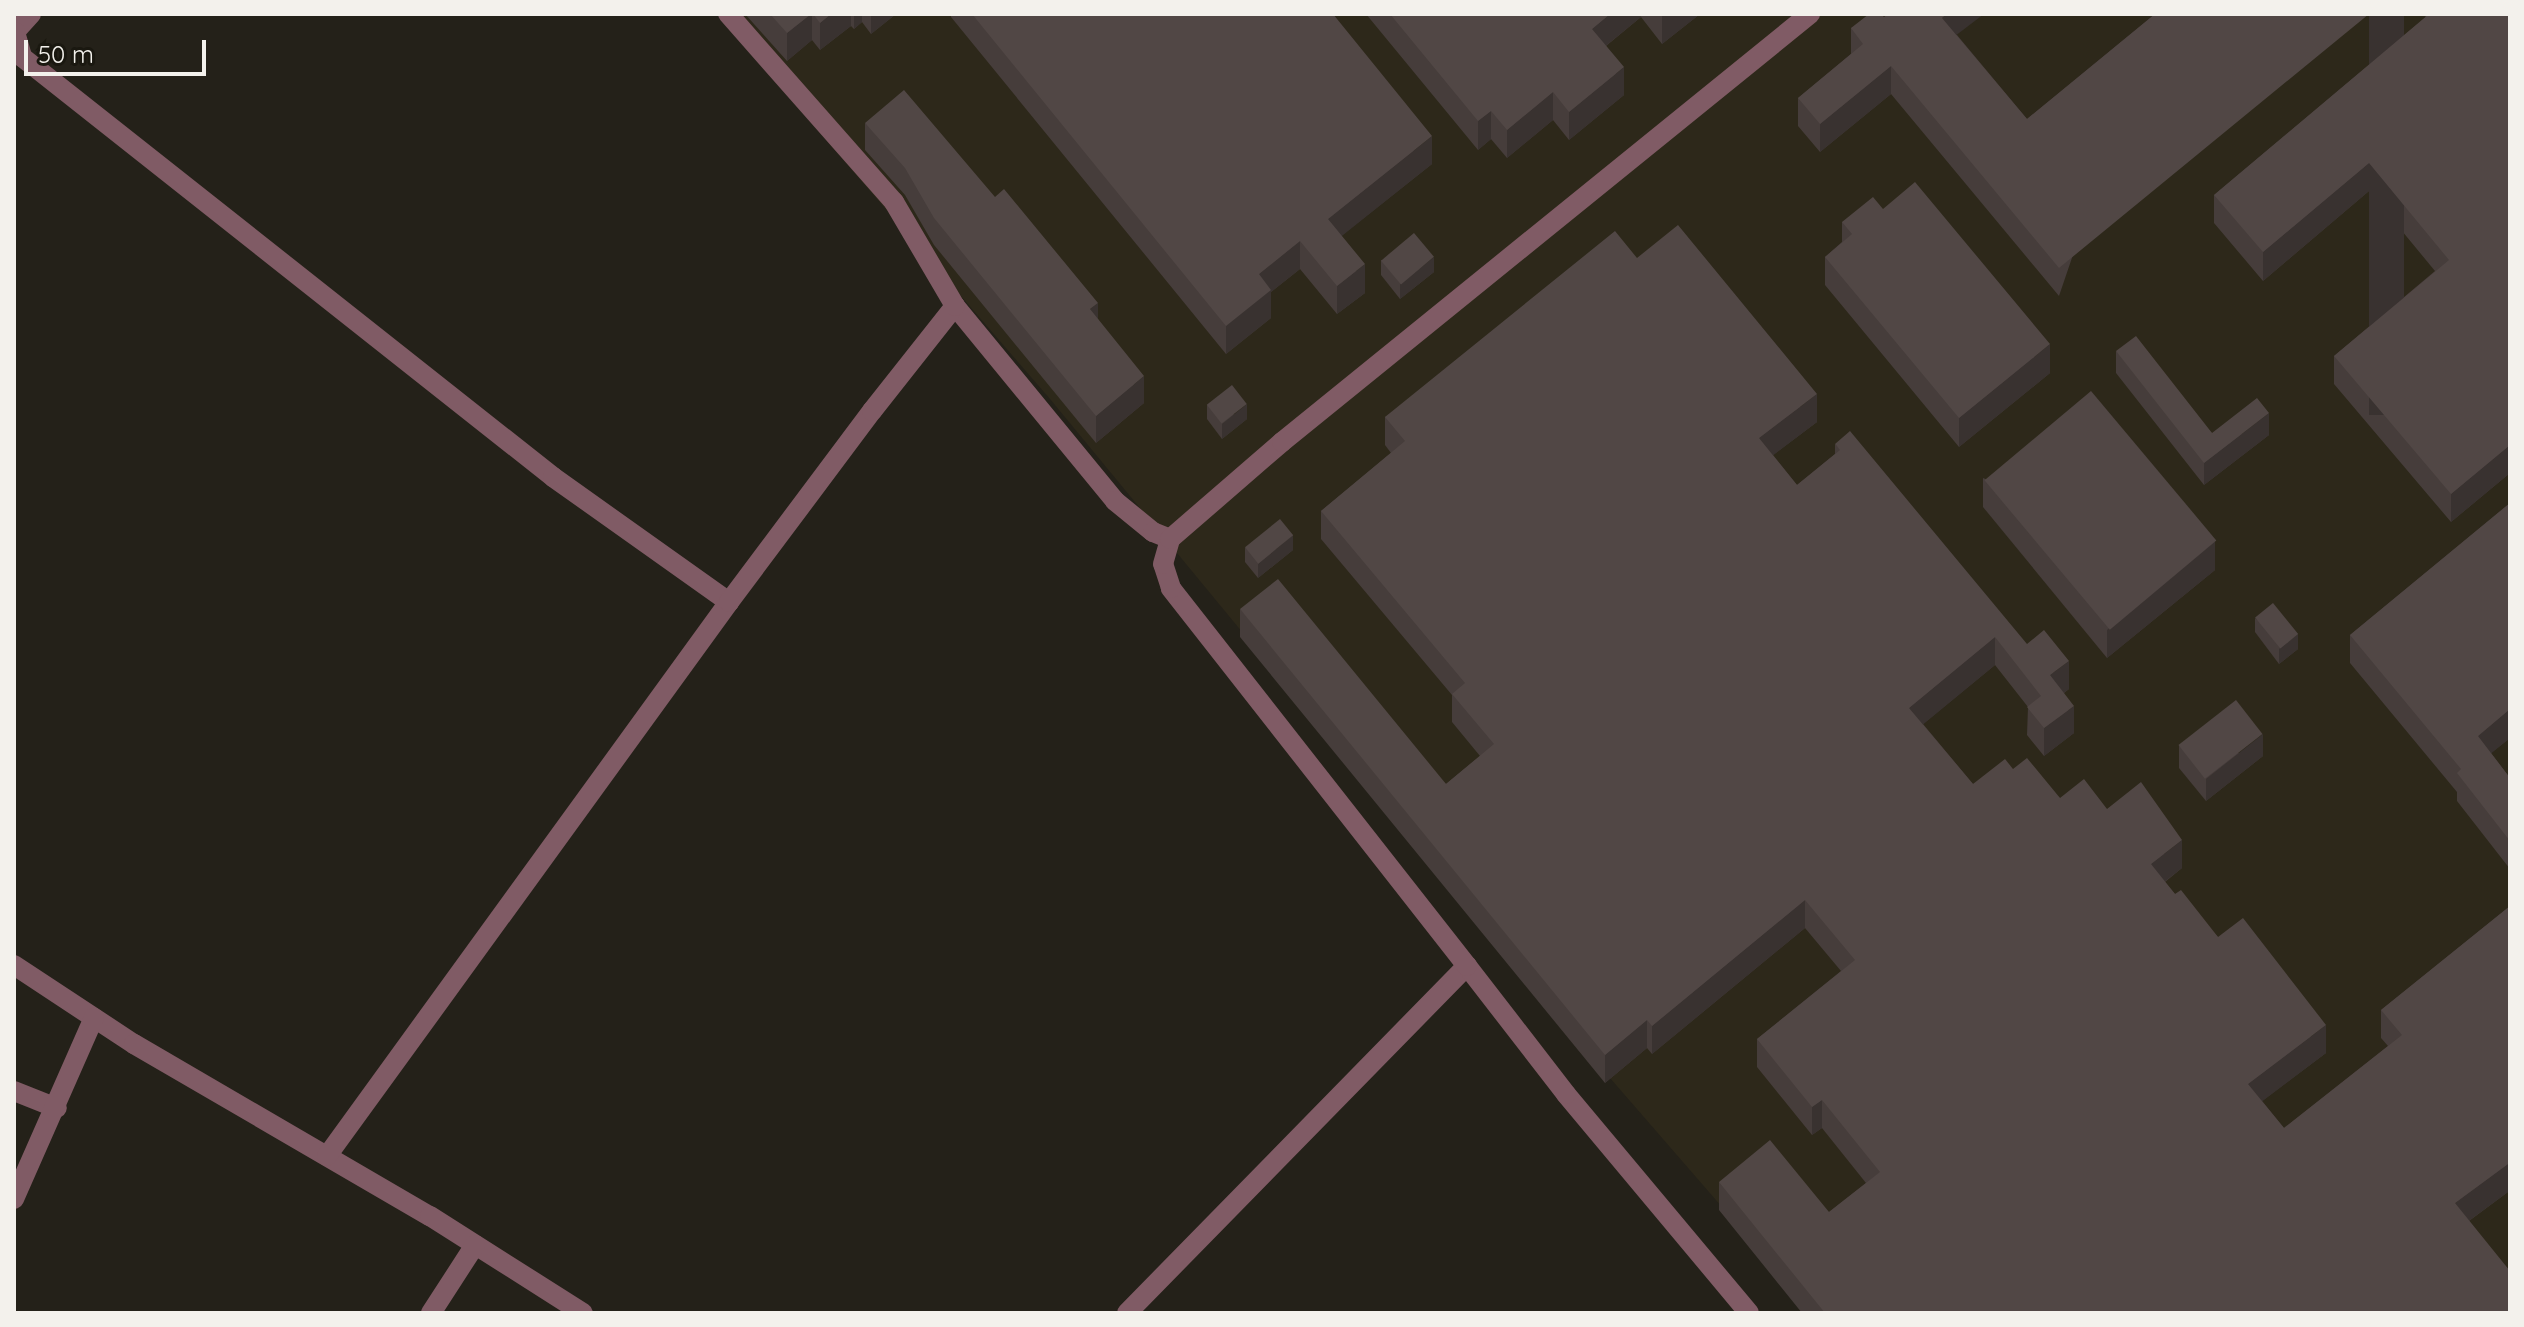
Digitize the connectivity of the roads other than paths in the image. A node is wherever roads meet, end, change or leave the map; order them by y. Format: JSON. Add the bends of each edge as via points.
{"nodes":[{"id":1,"x":31,"y":14,"type":"edge"},
{"id":2,"x":728,"y":14,"type":"edge"},
{"id":3,"x":1810,"y":14,"type":"edge"},
{"id":4,"x":955,"y":306,"type":"junction"},
{"id":5,"x":1170,"y":539,"type":"junction"},
{"id":6,"x":729,"y":602,"type":"junction"},
{"id":7,"x":14,"y":965,"type":"edge"},
{"id":8,"x":1467,"y":966,"type":"junction"},
{"id":9,"x":94,"y":1018,"type":"junction"},
{"id":10,"x":14,"y":1091,"type":"edge"},
{"id":11,"x":57,"y":1108,"type":"junction"},
{"id":12,"x":327,"y":1156,"type":"junction"},
{"id":13,"x":14,"y":1199,"type":"edge"},
{"id":14,"x":475,"y":1245,"type":"junction"},
{"id":15,"x":431,"y":1313,"type":"edge"},
{"id":16,"x":583,"y":1313,"type":"edge"},
{"id":17,"x":1127,"y":1313,"type":"edge"},
{"id":18,"x":1749,"y":1313,"type":"edge"}],
"edges":[{"from":1,"to":6,"type":"street","via":[[15,32],[22,57],[553,477]]},
{"from":2,"to":4,"type":"street","via":[[894,202]]},
{"from":3,"to":5,"type":"street","via":[[1510,254]]},
{"from":4,"to":5,"type":"street","via":[[1115,501]]},
{"from":4,"to":6,"type":"street"},
{"from":5,"to":8,"type":"street","via":[[1163,564],[1171,588]]},
{"from":6,"to":12,"type":"street"},
{"from":7,"to":9,"type":"street"},
{"from":8,"to":17,"type":"street"},
{"from":8,"to":18,"type":"street"},
{"from":9,"to":11,"type":"street"},
{"from":9,"to":12,"type":"street"},
{"from":10,"to":11,"type":"street"},
{"from":11,"to":13,"type":"street"},
{"from":12,"to":14,"type":"street"},
{"from":14,"to":15,"type":"street"},
{"from":14,"to":16,"type":"street"}]}
